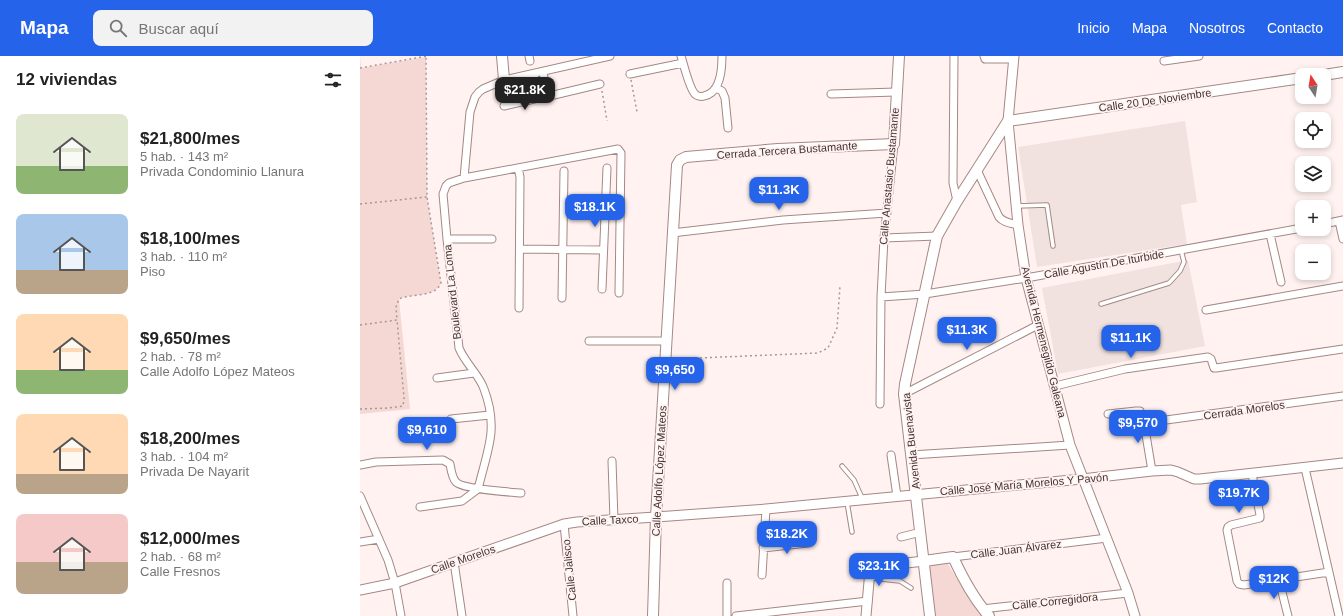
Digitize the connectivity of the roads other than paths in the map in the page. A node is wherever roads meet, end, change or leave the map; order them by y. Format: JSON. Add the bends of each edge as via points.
{"nodes":[{"id":1,"x":502,"y":56,"type":"edge"},
{"id":2,"x":610,"y":56,"type":"edge"},
{"id":3,"x":722,"y":56,"type":"edge"},
{"id":4,"x":899,"y":56,"type":"edge"},
{"id":5,"x":954,"y":56,"type":"edge"},
{"id":6,"x":984,"y":56,"type":"edge"},
{"id":7,"x":1199,"y":56,"type":"edge"},
{"id":8,"x":1014,"y":58,"type":"edge"},
{"id":9,"x":682,"y":60,"type":"edge"},
{"id":10,"x":1164,"y":61,"type":"dead end"},
{"id":11,"x":543,"y":72,"type":"junction"},
{"id":12,"x":1343,"y":72,"type":"edge"},
{"id":13,"x":534,"y":74,"type":"junction"},
{"id":14,"x":630,"y":74,"type":"road end"},
{"id":15,"x":1331,"y":74,"type":"edge"},
{"id":16,"x":1295,"y":79,"type":"edge"},
{"id":17,"x":504,"y":80,"type":"junction"},
{"id":18,"x":600,"y":84,"type":"road end"},
{"id":19,"x":716,"y":88,"type":"junction"},
{"id":20,"x":896,"y":92,"type":"junction"},
{"id":21,"x":831,"y":94,"type":"dead end"},
{"id":22,"x":504,"y":106,"type":"dead end"},
{"id":23,"x":1008,"y":121,"type":"junction"},
{"id":24,"x":728,"y":128,"type":"dead end"},
{"id":25,"x":894,"y":144,"type":"junction"},
{"id":26,"x":680,"y":160,"type":"joint"},
{"id":27,"x":518,"y":168,"type":"junction"},
{"id":28,"x":607,"y":168,"type":"dead end"},
{"id":29,"x":978,"y":170,"type":"junction"},
{"id":30,"x":564,"y":171,"type":"dead end"},
{"id":31,"x":464,"y":178,"type":"junction"},
{"id":32,"x":957,"y":201,"type":"junction"},
{"id":33,"x":1016,"y":206,"type":"junction"},
{"id":34,"x":887,"y":213,"type":"junction"},
{"id":35,"x":1341,"y":221,"type":"edge"},
{"id":36,"x":1331,"y":223,"type":"edge"},
{"id":37,"x":1018,"y":225,"type":"junction"},
{"id":38,"x":1295,"y":229,"type":"edge"},
{"id":39,"x":672,"y":233,"type":"junction"},
{"id":40,"x":1270,"y":234,"type":"junction"},
{"id":41,"x":937,"y":236,"type":"junction"},
{"id":42,"x":884,"y":238,"type":"junction"},
{"id":43,"x":447,"y":239,"type":"junction"},
{"id":44,"x":492,"y":239,"type":"dead end"},
{"id":45,"x":1343,"y":239,"type":"edge"},
{"id":46,"x":1053,"y":246,"type":"dead end"},
{"id":47,"x":520,"y":249,"type":"junction"},
{"id":48,"x":563,"y":250,"type":"junction"},
{"id":49,"x":603,"y":250,"type":"junction"},
{"id":50,"x":1181,"y":250,"type":"junction"},
{"id":51,"x":1026,"y":278,"type":"junction"},
{"id":52,"x":1281,"y":282,"type":"dead end"},
{"id":53,"x":1343,"y":286,"type":"edge"},
{"id":54,"x":602,"y":289,"type":"dead end"},
{"id":55,"x":619,"y":293,"type":"dead end"},
{"id":56,"x":925,"y":294,"type":"junction"},
{"id":57,"x":881,"y":297,"type":"junction"},
{"id":58,"x":562,"y":298,"type":"dead end"},
{"id":59,"x":1101,"y":304,"type":"dead end"},
{"id":60,"x":519,"y":308,"type":"dead end"},
{"id":61,"x":1206,"y":310,"type":"dead end"},
{"id":62,"x":1038,"y":325,"type":"junction"},
{"id":63,"x":589,"y":341,"type":"dead end"},
{"id":64,"x":667,"y":341,"type":"junction"},
{"id":65,"x":1343,"y":349,"type":"edge"},
{"id":66,"x":474,"y":373,"type":"junction"},
{"id":67,"x":437,"y":378,"type":"dead end"},
{"id":68,"x":1055,"y":386,"type":"junction"},
{"id":69,"x":904,"y":394,"type":"junction"},
{"id":70,"x":1343,"y":396,"type":"edge"},
{"id":71,"x":880,"y":404,"type":"dead end"},
{"id":72,"x":1108,"y":414,"type":"dead end"},
{"id":73,"x":490,"y":415,"type":"junction"},
{"id":74,"x":451,"y":419,"type":"dead end"},
{"id":75,"x":1144,"y":423,"type":"junction"},
{"id":76,"x":1070,"y":445,"type":"junction"},
{"id":77,"x":891,"y":454,"type":"dead end"},
{"id":78,"x":912,"y":455,"type":"junction"},
{"id":79,"x":612,"y":461,"type":"dead end"},
{"id":80,"x":1343,"y":463,"type":"edge"},
{"id":81,"x":360,"y":465,"type":"edge"},
{"id":82,"x":842,"y":466,"type":"dead end"},
{"id":83,"x":1305,"y":468,"type":"junction"},
{"id":84,"x":1152,"y":472,"type":"junction"},
{"id":85,"x":1252,"y":474,"type":"junction"},
{"id":86,"x":1082,"y":479,"type":"junction"},
{"id":87,"x":478,"y":489,"type":"junction"},
{"id":88,"x":521,"y":493,"type":"dead end"},
{"id":89,"x":916,"y":494,"type":"junction"},
{"id":90,"x":360,"y":496,"type":"edge"},
{"id":91,"x":897,"y":496,"type":"junction"},
{"id":92,"x":862,"y":499,"type":"junction"},
{"id":93,"x":846,"y":501,"type":"junction"},
{"id":94,"x":420,"y":507,"type":"dead end"},
{"id":95,"x":766,"y":509,"type":"junction"},
{"id":96,"x":656,"y":517,"type":"junction"},
{"id":97,"x":614,"y":520,"type":"junction"},
{"id":98,"x":564,"y":524,"type":"junction"},
{"id":99,"x":852,"y":532,"type":"dead end"},
{"id":100,"x":921,"y":532,"type":"junction"},
{"id":101,"x":901,"y":537,"type":"dead end"},
{"id":102,"x":1107,"y":538,"type":"junction"},
{"id":103,"x":379,"y":540,"type":"junction"},
{"id":104,"x":360,"y":542,"type":"edge"},
{"id":105,"x":808,"y":543,"type":"dead end"},
{"id":106,"x":763,"y":548,"type":"junction"},
{"id":107,"x":953,"y":557,"type":"junction"},
{"id":108,"x":924,"y":561,"type":"junction"},
{"id":109,"x":454,"y":562,"type":"junction"},
{"id":110,"x":1329,"y":572,"type":"junction"},
{"id":111,"x":762,"y":575,"type":"dead end"},
{"id":112,"x":870,"y":578,"type":"junction"},
{"id":113,"x":1279,"y":580,"type":"junction"},
{"id":114,"x":395,"y":583,"type":"junction"},
{"id":115,"x":727,"y":583,"type":"dead end"},
{"id":116,"x":911,"y":588,"type":"dead end"},
{"id":117,"x":360,"y":590,"type":"edge"},
{"id":118,"x":1128,"y":593,"type":"junction"},
{"id":119,"x":868,"y":601,"type":"junction"},
{"id":120,"x":986,"y":612,"type":"edge"},
{"id":121,"x":752,"y":615,"type":"edge"},
{"id":122,"x":401,"y":616,"type":"edge"},
{"id":123,"x":462,"y":616,"type":"edge"},
{"id":124,"x":573,"y":616,"type":"edge"},
{"id":125,"x":653,"y":616,"type":"edge"},
{"id":126,"x":727,"y":616,"type":"edge"},
{"id":127,"x":736,"y":616,"type":"edge"},
{"id":128,"x":866,"y":616,"type":"edge"},
{"id":129,"x":930,"y":616,"type":"edge"},
{"id":130,"x":1135,"y":616,"type":"edge"},
{"id":131,"x":1288,"y":616,"type":"edge"},
{"id":132,"x":1339,"y":616,"type":"edge"}],
"edges":[{"from":1,"to":17,"type":"main road"},
{"from":2,"to":11,"type":"street"},
{"from":3,"to":19,"type":"street"},
{"from":4,"to":20,"type":"main road","name":"Calle Anastasio Bustamante"},
{"from":5,"to":32,"type":"street","via":[[953,183]]},
{"from":6,"to":8,"type":"street","via":[[985,59]]},
{"from":7,"to":10,"type":"street"},
{"from":8,"to":23,"type":"street","name":"Avenida Hermenegildo Galeana"},
{"from":9,"to":14,"type":"street"},
{"from":9,"to":19,"type":"street","via":[[696,95],[702,97]]},
{"from":11,"to":13,"type":"street"},
{"from":11,"to":18,"type":"street","via":[[549,94]]},
{"from":12,"to":15,"type":"main road"},
{"from":13,"to":17,"type":"street"},
{"from":13,"to":22,"type":"street","via":[[538,97]]},
{"from":16,"to":23,"type":"main road","name":"Calle 20 De Noviembre"},
{"from":17,"to":31,"type":"street","via":[[483,88],[474,97],[470,112]]},
{"from":19,"to":24,"type":"street","via":[[722,91],[725,98]]},
{"from":20,"to":21,"type":"street"},
{"from":20,"to":25,"type":"main road","name":"Calle Anastasio Bustamante"},
{"from":23,"to":29,"type":"main road","name":"Avenida Buenavista"},
{"from":23,"to":33,"type":"street","name":"Avenida Hermenegildo Galeana"},
{"from":25,"to":26,"type":"main road","name":"Cerrada Tercera Bustamante","via":[[778,149]]},
{"from":25,"to":34,"type":"street","name":"Calle Anastasio Bustamante"},
{"from":26,"to":39,"type":"main road","name":"Calle Adolfo López Mateos","via":[[677,165]]},
{"from":27,"to":31,"type":"street"},
{"from":27,"to":47,"type":"street"},
{"from":27,"to":55,"type":"street","via":[[615,149],[620,151]]},
{"from":28,"to":49,"type":"street"},
{"from":29,"to":32,"type":"main road","name":"Avenida Buenavista"},
{"from":29,"to":37,"type":"street","via":[[999,217]]},
{"from":30,"to":48,"type":"street"},
{"from":31,"to":43,"type":"street","name":"Boulevard La Loma","via":[[452,181],[446,186],[443,194]]},
{"from":32,"to":41,"type":"main road","name":"Avenida Buenavista"},
{"from":33,"to":37,"type":"street","name":"Avenida Hermenegildo Galeana"},
{"from":33,"to":46,"type":"lane","via":[[1047,205]]},
{"from":34,"to":39,"type":"street","via":[[784,220]]},
{"from":34,"to":42,"type":"street","name":"Calle Anastasio Bustamante"},
{"from":35,"to":36,"type":"street"},
{"from":35,"to":45,"type":"street"},
{"from":37,"to":51,"type":"street","name":"Avenida Hermenegildo Galeana"},
{"from":38,"to":40,"type":"street","name":"Calle Agustín De Iturbide"},
{"from":39,"to":64,"type":"main road","name":"Calle Adolfo López Mateos"},
{"from":40,"to":50,"type":"street","name":"Calle Agustín De Iturbide"},
{"from":40,"to":52,"type":"street"},
{"from":41,"to":42,"type":"street"},
{"from":41,"to":56,"type":"main road","name":"Avenida Buenavista"},
{"from":42,"to":57,"type":"street","name":"Calle Anastasio Bustamante"},
{"from":43,"to":44,"type":"street"},
{"from":43,"to":66,"type":"street","name":"Boulevard La Loma","via":[[459,348]]},
{"from":47,"to":48,"type":"street"},
{"from":47,"to":60,"type":"street"},
{"from":48,"to":49,"type":"street"},
{"from":48,"to":58,"type":"street"},
{"from":49,"to":54,"type":"street"},
{"from":50,"to":51,"type":"street","name":"Calle Agustín De Iturbide"},
{"from":50,"to":59,"type":"lane","via":[[1184,262],[1180,271],[1168,283]]},
{"from":51,"to":56,"type":"street","name":"Calle Agustín De Iturbide"},
{"from":51,"to":62,"type":"street","name":"Avenida Hermenegildo Galeana"},
{"from":53,"to":61,"type":"street"},
{"from":56,"to":57,"type":"street","name":"Calle Agustín De Iturbide"},
{"from":56,"to":69,"type":"main road","name":"Avenida Buenavista"},
{"from":57,"to":71,"type":"street","name":"Calle Anastasio Bustamante"},
{"from":62,"to":68,"type":"street","name":"Avenida Hermenegildo Galeana"},
{"from":62,"to":69,"type":"street"},
{"from":63,"to":64,"type":"street"},
{"from":64,"to":96,"type":"main road","name":"Calle Adolfo López Mateos"},
{"from":65,"to":68,"type":"street","via":[[1216,368],[1208,357],[1125,369]]},
{"from":66,"to":67,"type":"street"},
{"from":66,"to":73,"type":"street","name":"Boulevard La Loma","via":[[484,389]]},
{"from":68,"to":76,"type":"street","name":"Avenida Hermenegildo Galeana"},
{"from":69,"to":78,"type":"main road","name":"Avenida Buenavista"},
{"from":70,"to":75,"type":"street","name":"Cerrada Morelos"},
{"from":72,"to":75,"type":"street","via":[[1136,411],[1140,412]]},
{"from":73,"to":74,"type":"street"},
{"from":73,"to":87,"type":"street","name":"Boulevard La Loma","via":[[491,432]]},
{"from":75,"to":84,"type":"street"},
{"from":76,"to":78,"type":"street"},
{"from":76,"to":86,"type":"street","name":"Avenida Hermenegildo Galeana"},
{"from":77,"to":91,"type":"street"},
{"from":78,"to":89,"type":"main road","name":"Avenida Buenavista"},
{"from":79,"to":97,"type":"street"},
{"from":80,"to":83,"type":"street","name":"Calle José María Morelos Y Pavón"},
{"from":81,"to":87,"type":"street","via":[[376,462],[443,460],[450,464],[456,483]]},
{"from":82,"to":92,"type":"lane","via":[[854,480]]},
{"from":83,"to":85,"type":"street","name":"Calle José María Morelos Y Pavón"},
{"from":83,"to":110,"type":"street"},
{"from":84,"to":85,"type":"street","name":"Calle José María Morelos Y Pavón","via":[[1171,470],[1194,479]]},
{"from":84,"to":86,"type":"street","name":"Calle José María Morelos Y Pavón"},
{"from":85,"to":113,"type":"street","via":[[1260,518],[1228,527],[1227,530],[1237,581],[1244,585]]},
{"from":86,"to":89,"type":"street","name":"Calle José María Morelos Y Pavón"},
{"from":86,"to":102,"type":"street","name":"Avenida Hermenegildo Galeana"},
{"from":87,"to":88,"type":"street"},
{"from":87,"to":94,"type":"street","via":[[462,501]]},
{"from":89,"to":91,"type":"street","name":"Calle José María Morelos Y Pavón"},
{"from":89,"to":100,"type":"main road","name":"Avenida Buenavista"},
{"from":90,"to":103,"type":"street"},
{"from":91,"to":92,"type":"street","name":"Calle José María Morelos Y Pavón"},
{"from":92,"to":93,"type":"street","name":"Calle José María Morelos Y Pavón"},
{"from":93,"to":95,"type":"street","name":"Calle José María Morelos Y Pavón"},
{"from":93,"to":99,"type":"lane"},
{"from":95,"to":96,"type":"street","name":"Calle José María Morelos Y Pavón"},
{"from":95,"to":106,"type":"street"},
{"from":96,"to":97,"type":"street","name":"Calle Taxco"},
{"from":96,"to":125,"type":"main road","name":"Calle Adolfo López Mateos"},
{"from":97,"to":98,"type":"street","name":"Calle Taxco"},
{"from":98,"to":109,"type":"street","name":"Calle Morelos"},
{"from":98,"to":124,"type":"street","name":"Calle Jalisco"},
{"from":100,"to":101,"type":"street"},
{"from":100,"to":108,"type":"main road","name":"Avenida Buenavista"},
{"from":102,"to":107,"type":"street","name":"Calle Juan Álvarez"},
{"from":102,"to":118,"type":"street","name":"Avenida Hermenegildo Galeana"},
{"from":103,"to":104,"type":"street"},
{"from":103,"to":114,"type":"street"},
{"from":105,"to":106,"type":"street"},
{"from":106,"to":111,"type":"street"},
{"from":107,"to":108,"type":"main road","name":"Calle Juan Álvarez"},
{"from":107,"to":120,"type":"main road","via":[[962,579]]},
{"from":108,"to":112,"type":"street","via":[[872,567]]},
{"from":108,"to":129,"type":"main road","name":"Avenida Buenavista"},
{"from":109,"to":114,"type":"street","name":"Calle Morelos"},
{"from":109,"to":123,"type":"street"},
{"from":110,"to":113,"type":"street"},
{"from":110,"to":132,"type":"street"},
{"from":112,"to":116,"type":"lane","via":[[900,581]]},
{"from":112,"to":119,"type":"street"},
{"from":113,"to":131,"type":"street"},
{"from":114,"to":117,"type":"street","name":"Calle Morelos"},
{"from":114,"to":122,"type":"street"},
{"from":115,"to":126,"type":"street"},
{"from":118,"to":120,"type":"street","name":"Calle Corregidora"},
{"from":118,"to":130,"type":"street","name":"Avenida Hermenegildo Galeana"},
{"from":119,"to":121,"type":"street"},
{"from":119,"to":128,"type":"street"},
{"from":121,"to":127,"type":"street"}]}
